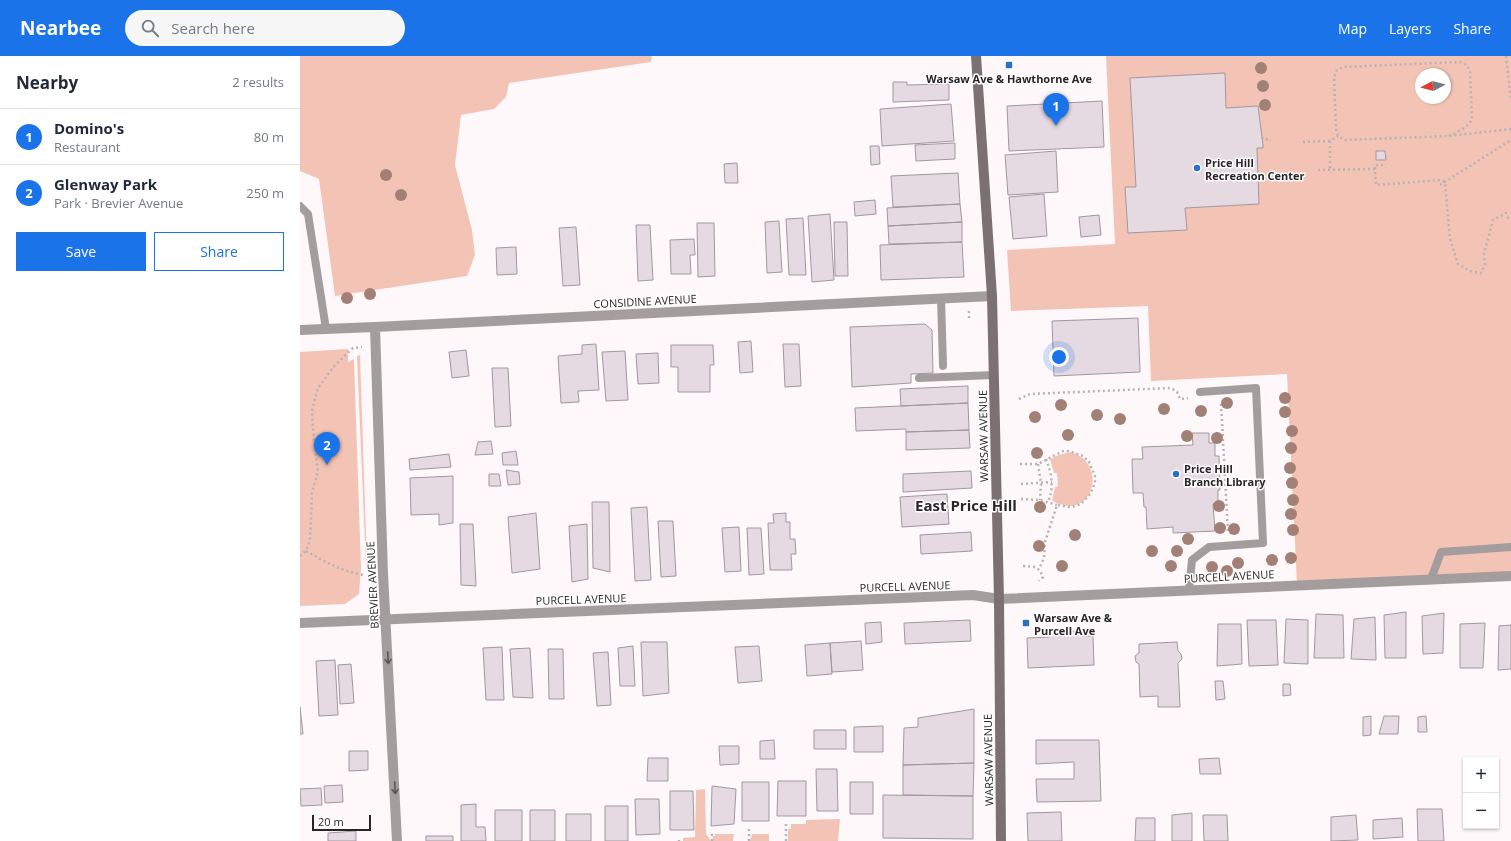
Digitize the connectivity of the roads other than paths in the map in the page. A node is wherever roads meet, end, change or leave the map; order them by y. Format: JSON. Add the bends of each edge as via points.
{"nodes":[{"id":1,"x":976,"y":56,"type":"edge"},
{"id":2,"x":300,"y":206,"type":"edge"},
{"id":3,"x":992,"y":296,"type":"junction"},
{"id":4,"x":941,"y":298,"type":"junction"},
{"id":5,"x":375,"y":327,"type":"junction"},
{"id":6,"x":326,"y":329,"type":"junction"},
{"id":7,"x":300,"y":330,"type":"edge"},
{"id":8,"x":943,"y":366,"type":"dead end"},
{"id":9,"x":994,"y":375,"type":"junction"},
{"id":10,"x":919,"y":378,"type":"dead end"},
{"id":11,"x":1200,"y":392,"type":"dead end"},
{"id":12,"x":1511,"y":547,"type":"edge"},
{"id":13,"x":1511,"y":576,"type":"edge"},
{"id":14,"x":1431,"y":579,"type":"junction"},
{"id":15,"x":1189,"y":590,"type":"junction"},
{"id":16,"x":999,"y":599,"type":"junction"},
{"id":17,"x":385,"y":619,"type":"junction"},
{"id":18,"x":300,"y":623,"type":"edge"},
{"id":19,"x":398,"y":841,"type":"edge"},
{"id":20,"x":1001,"y":841,"type":"edge"}],
"edges":[{"from":1,"to":3,"type":"main road","name":"WARSAW AVENUE"},
{"from":2,"to":6,"type":"lane","via":[[308,214]]},
{"from":3,"to":4,"type":"street","name":"CONSIDINE AVENUE"},
{"from":3,"to":9,"type":"main road","name":"WARSAW AVENUE"},
{"from":4,"to":5,"type":"street","name":"CONSIDINE AVENUE"},
{"from":4,"to":8,"type":"lane"},
{"from":5,"to":6,"type":"street","name":"CONSIDINE AVENUE"},
{"from":5,"to":17,"type":"street","name":"BREVIER AVENUE"},
{"from":6,"to":7,"type":"street","name":"CONSIDINE AVENUE"},
{"from":9,"to":10,"type":"lane"},
{"from":9,"to":16,"type":"main road","name":"WARSAW AVENUE"},
{"from":11,"to":15,"type":"lane","via":[[1256,388],[1263,543],[1209,547],[1192,560]]},
{"from":12,"to":14,"type":"lane","via":[[1441,552]]},
{"from":13,"to":14,"type":"street","name":"PURCELL AVENUE"},
{"from":14,"to":15,"type":"street","name":"PURCELL AVENUE"},
{"from":15,"to":16,"type":"street","name":"PURCELL AVENUE"},
{"from":16,"to":17,"type":"street","name":"PURCELL AVENUE","via":[[973,595]]},
{"from":16,"to":20,"type":"main road","name":"WARSAW AVENUE"},
{"from":17,"to":18,"type":"street","name":"PURCELL AVENUE"},
{"from":17,"to":19,"type":"street","name":"BREVIER AVENUE","one_way":true}]}
